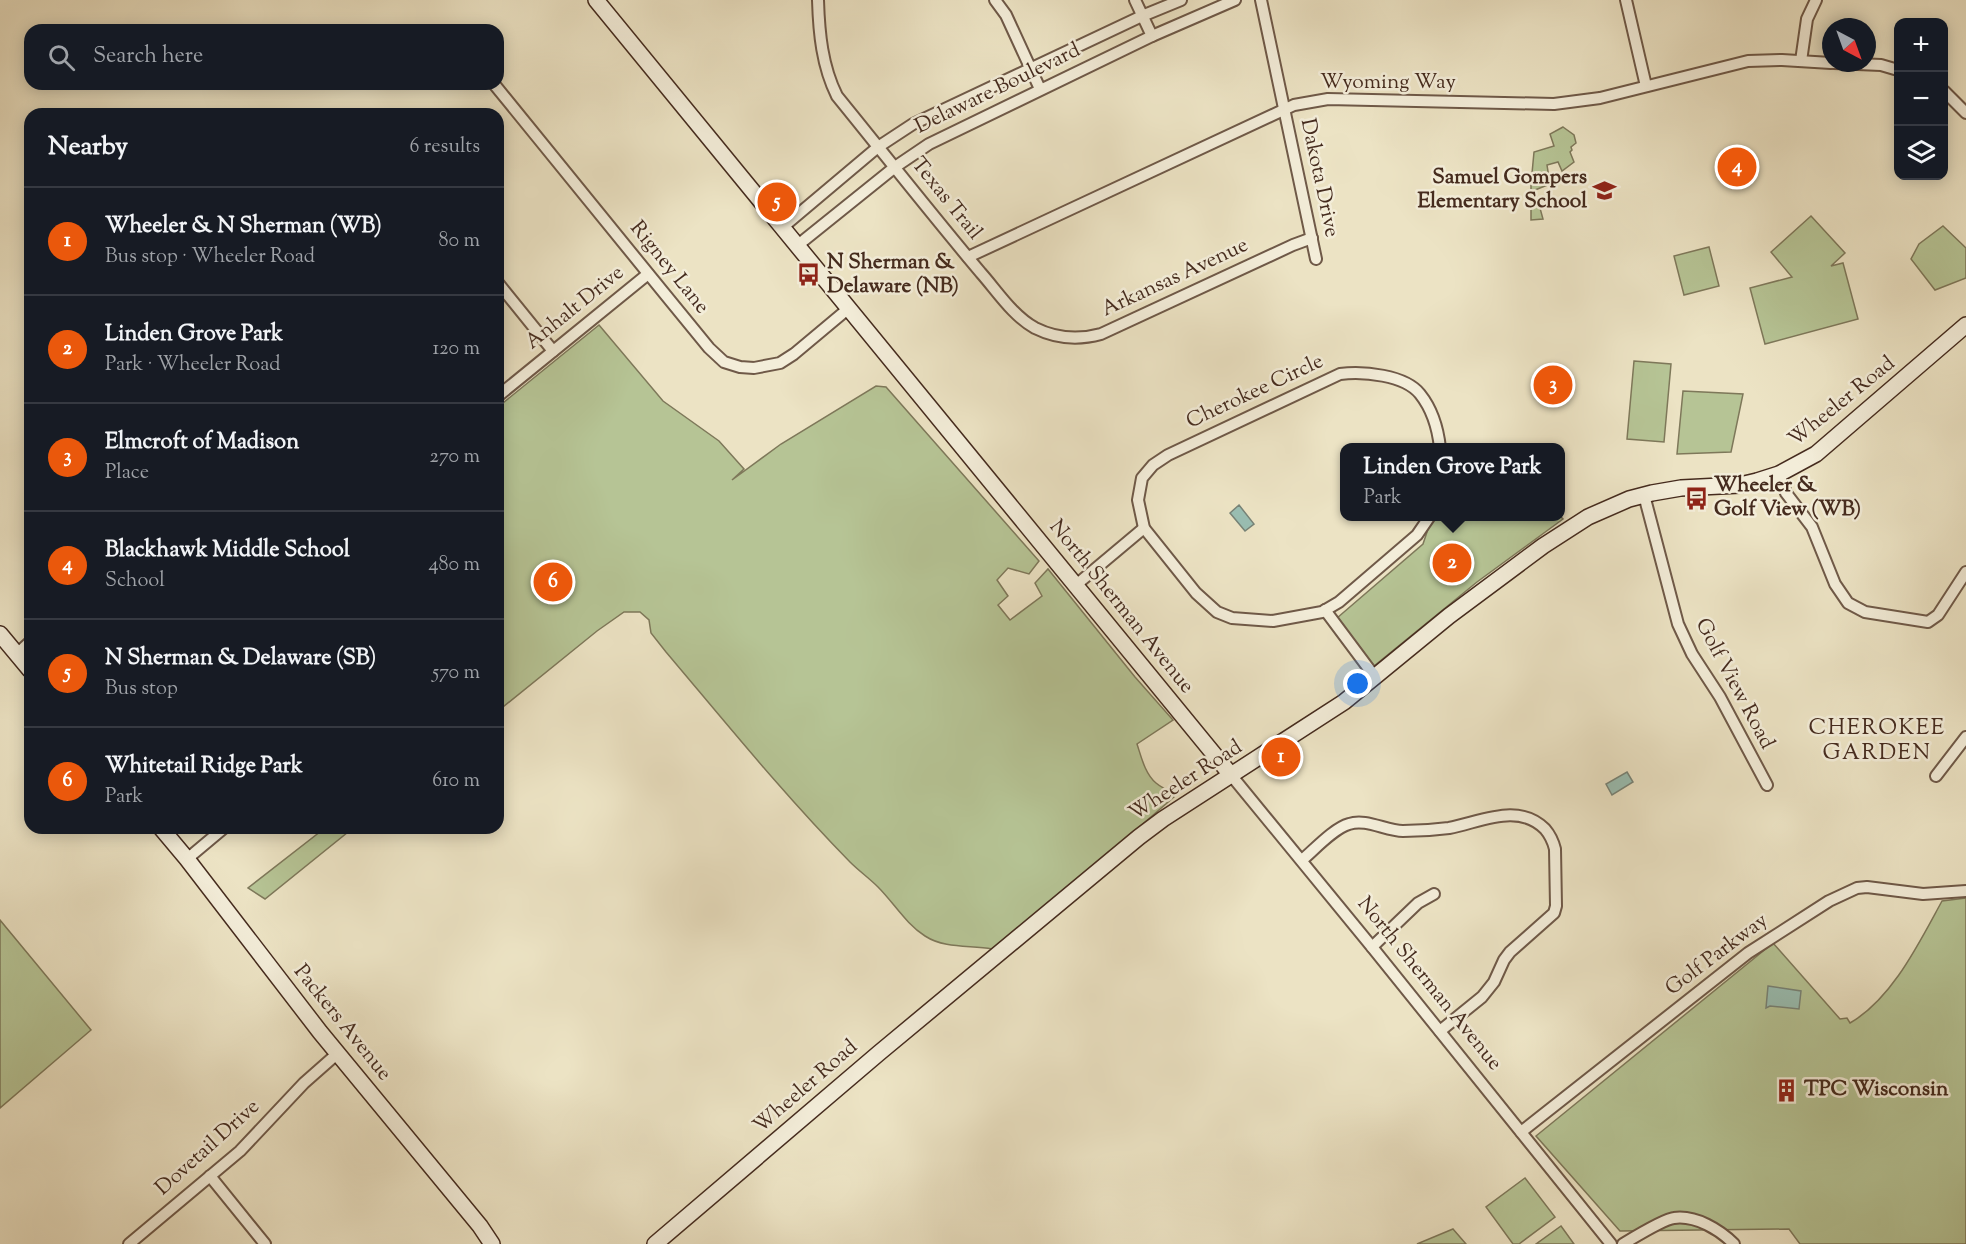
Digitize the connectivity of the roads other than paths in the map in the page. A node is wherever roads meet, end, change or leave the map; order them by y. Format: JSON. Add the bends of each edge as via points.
{"nodes":[{"id":1,"x":596,"y":0,"type":"edge"},
{"id":2,"x":818,"y":0,"type":"edge"},
{"id":3,"x":995,"y":0,"type":"edge"},
{"id":4,"x":1135,"y":0,"type":"edge"},
{"id":5,"x":1181,"y":0,"type":"edge"},
{"id":6,"x":1235,"y":0,"type":"edge"},
{"id":7,"x":1262,"y":0,"type":"edge"},
{"id":8,"x":1626,"y":0,"type":"edge"},
{"id":9,"x":1816,"y":0,"type":"edge"},
{"id":10,"x":1142,"y":16,"type":"junction"},
{"id":11,"x":1152,"y":36,"type":"junction"},
{"id":12,"x":1801,"y":61,"type":"junction"},
{"id":13,"x":1822,"y":62,"type":"edge"},
{"id":14,"x":1876,"y":65,"type":"edge"},
{"id":15,"x":1030,"y":68,"type":"junction"},
{"id":16,"x":1894,"y":69,"type":"edge"},
{"id":17,"x":1646,"y":86,"type":"junction"},
{"id":18,"x":1040,"y":89,"type":"junction"},
{"id":19,"x":499,"y":90,"type":"edge"},
{"id":20,"x":1948,"y":95,"type":"edge"},
{"id":21,"x":1285,"y":110,"type":"junction"},
{"id":22,"x":1966,"y":113,"type":"edge"},
{"id":23,"x":878,"y":147,"type":"junction"},
{"id":24,"x":895,"y":167,"type":"junction"},
{"id":25,"x":783,"y":227,"type":"junction"},
{"id":26,"x":1312,"y":238,"type":"junction"},
{"id":27,"x":798,"y":245,"type":"junction"},
{"id":28,"x":968,"y":257,"type":"junction"},
{"id":29,"x":1316,"y":259,"type":"dead end"},
{"id":30,"x":648,"y":273,"type":"junction"},
{"id":31,"x":504,"y":290,"type":"edge"},
{"id":32,"x":849,"y":308,"type":"junction"},
{"id":33,"x":1966,"y":325,"type":"edge"},
{"id":34,"x":1052,"y":334,"type":"joint"},
{"id":35,"x":553,"y":351,"type":"junction"},
{"id":36,"x":504,"y":391,"type":"edge"},
{"id":37,"x":1440,"y":443,"type":"edge"},
{"id":38,"x":1779,"y":474,"type":"junction"},
{"id":39,"x":1644,"y":495,"type":"junction"},
{"id":40,"x":1426,"y":521,"type":"edge"},
{"id":41,"x":1144,"y":528,"type":"junction"},
{"id":42,"x":1966,"y":572,"type":"edge"},
{"id":43,"x":1076,"y":585,"type":"junction"},
{"id":44,"x":1325,"y":610,"type":"junction"},
{"id":45,"x":0,"y":634,"type":"edge"},
{"id":46,"x":24,"y":648,"type":"edge"},
{"id":47,"x":17,"y":654,"type":"junction"},
{"id":48,"x":24,"y":663,"type":"edge"},
{"id":49,"x":1375,"y":677,"type":"junction"},
{"id":50,"x":1966,"y":737,"type":"edge"},
{"id":51,"x":1232,"y":775,"type":"junction"},
{"id":52,"x":1936,"y":776,"type":"dead end"},
{"id":53,"x":1767,"y":785,"type":"dead end"},
{"id":54,"x":165,"y":834,"type":"edge"},
{"id":55,"x":217,"y":834,"type":"edge"},
{"id":56,"x":187,"y":859,"type":"junction"},
{"id":57,"x":1302,"y":860,"type":"junction"},
{"id":58,"x":1966,"y":891,"type":"edge"},
{"id":59,"x":1434,"y":894,"type":"dead end"},
{"id":60,"x":1372,"y":946,"type":"junction"},
{"id":61,"x":1440,"y":1031,"type":"junction"},
{"id":62,"x":338,"y":1053,"type":"junction"},
{"id":63,"x":1521,"y":1132,"type":"junction"},
{"id":64,"x":210,"y":1176,"type":"junction"},
{"id":65,"x":129,"y":1244,"type":"edge"},
{"id":66,"x":265,"y":1244,"type":"edge"},
{"id":67,"x":492,"y":1244,"type":"edge"},
{"id":68,"x":655,"y":1244,"type":"edge"},
{"id":69,"x":1611,"y":1244,"type":"edge"},
{"id":70,"x":1623,"y":1244,"type":"edge"},
{"id":71,"x":1734,"y":1244,"type":"edge"}],
"edges":[{"from":1,"to":25,"type":"street","name":"North Sherman Avenue"},
{"from":2,"to":23,"type":"street","name":"Texas Trail","via":[[829,80]]},
{"from":3,"to":15,"type":"street"},
{"from":4,"to":10,"type":"street"},
{"from":5,"to":10,"type":"street","name":"Delaware Boulevard"},
{"from":6,"to":11,"type":"street","name":"Delaware Boulevard"},
{"from":7,"to":21,"type":"street","name":"Dakota Drive"},
{"from":8,"to":17,"type":"street"},
{"from":9,"to":12,"type":"street","via":[[1807,19]]},
{"from":10,"to":11,"type":"street"},
{"from":10,"to":15,"type":"street","name":"Delaware Boulevard"},
{"from":11,"to":18,"type":"street","name":"Delaware Boulevard"},
{"from":12,"to":13,"type":"street","name":"Wyoming Way"},
{"from":12,"to":17,"type":"street","name":"Wyoming Way","via":[[1748,61]]},
{"from":14,"to":16,"type":"street","name":"Wyoming Way"},
{"from":15,"to":18,"type":"street"},
{"from":15,"to":23,"type":"street","name":"Delaware Boulevard","via":[[913,124]]},
{"from":17,"to":21,"type":"street","name":"Wyoming Way","via":[[1554,104],[1328,99]]},
{"from":18,"to":24,"type":"street","name":"Delaware Boulevard","via":[[929,144]]},
{"from":19,"to":30,"type":"street","name":"Rigney Lane"},
{"from":20,"to":22,"type":"street"},
{"from":21,"to":26,"type":"street","name":"Dakota Drive"},
{"from":21,"to":28,"type":"street","name":"Wyoming Way"},
{"from":23,"to":24,"type":"street","name":"Texas Trail"},
{"from":23,"to":25,"type":"street","name":"Delaware Boulevard"},
{"from":24,"to":27,"type":"street","name":"Delaware Boulevard"},
{"from":24,"to":28,"type":"street","name":"Texas Trail"},
{"from":25,"to":27,"type":"street","name":"North Sherman Avenue"},
{"from":26,"to":29,"type":"street","name":"Dakota Drive"},
{"from":26,"to":34,"type":"street","name":"Arkansas Avenue","via":[[1101,334],[1070,338]]},
{"from":27,"to":32,"type":"street","name":"North Sherman Avenue"},
{"from":28,"to":34,"type":"street","name":"Texas Trail","via":[[1015,311],[1033,327]]},
{"from":30,"to":32,"type":"street","name":"Rigney Lane","via":[[709,348],[724,362],[740,367],[761,368],[780,363]]},
{"from":30,"to":35,"type":"street","name":"Anhalt Drive"},
{"from":31,"to":35,"type":"street"},
{"from":32,"to":43,"type":"street","name":"North Sherman Avenue"},
{"from":33,"to":38,"type":"street","name":"Wheeler Road","via":[[1816,454]]},
{"from":35,"to":36,"type":"street","name":"Anhalt Drive"},
{"from":37,"to":41,"type":"street","name":"Cherokee Circle","via":[[1432,414],[1420,393],[1380,375],[1340,374],[1153,465],[1142,478],[1138,501]]},
{"from":38,"to":39,"type":"street","name":"Wheeler Road","via":[[1740,485],[1681,488]]},
{"from":38,"to":42,"type":"street","via":[[1786,493],[1818,537],[1840,594],[1854,607],[1929,622],[1938,615]]},
{"from":39,"to":49,"type":"street","name":"Wheeler Road","via":[[1607,507],[1563,532],[1449,616]]},
{"from":39,"to":53,"type":"street","name":"Golf View Road","via":[[1678,624]]},
{"from":40,"to":44,"type":"street","name":"Cherokee Circle","via":[[1416,535]]},
{"from":41,"to":43,"type":"street"},
{"from":41,"to":44,"type":"street","name":"Cherokee Circle","via":[[1217,612],[1232,618],[1273,621]]},
{"from":43,"to":51,"type":"street","name":"North Sherman Avenue"},
{"from":44,"to":49,"type":"street"},
{"from":45,"to":47,"type":"street"},
{"from":46,"to":47,"type":"street"},
{"from":47,"to":48,"type":"street"},
{"from":49,"to":51,"type":"street","name":"Wheeler Road","via":[[1344,702]]},
{"from":50,"to":52,"type":"street"},
{"from":51,"to":57,"type":"street","name":"North Sherman Avenue"},
{"from":51,"to":68,"type":"street","name":"Wheeler Road","via":[[1138,837]]},
{"from":54,"to":56,"type":"street","name":"Packers Avenue"},
{"from":55,"to":56,"type":"street"},
{"from":56,"to":62,"type":"street","name":"Packers Avenue"},
{"from":57,"to":60,"type":"street","name":"North Sherman Avenue"},
{"from":57,"to":61,"type":"street","via":[[1342,827],[1353,823],[1400,831],[1445,828],[1512,815],[1536,821],[1553,841],[1556,906],[1552,916],[1510,952],[1488,991]]},
{"from":58,"to":63,"type":"street","name":"Golf Parkway","via":[[1923,894],[1867,887],[1833,899],[1764,941]]},
{"from":59,"to":60,"type":"street","via":[[1418,903]]},
{"from":60,"to":61,"type":"street","name":"North Sherman Avenue"},
{"from":61,"to":63,"type":"street","name":"North Sherman Avenue"},
{"from":62,"to":64,"type":"street","name":"Dovetail Drive","via":[[304,1083],[240,1152]]},
{"from":62,"to":67,"type":"street","name":"Packers Avenue"},
{"from":63,"to":69,"type":"street","name":"North Sherman Avenue"},
{"from":64,"to":65,"type":"street","name":"Dovetail Drive"},
{"from":64,"to":66,"type":"street"},
{"from":70,"to":71,"type":"street","via":[[1674,1218],[1695,1220],[1723,1233]]}]}
